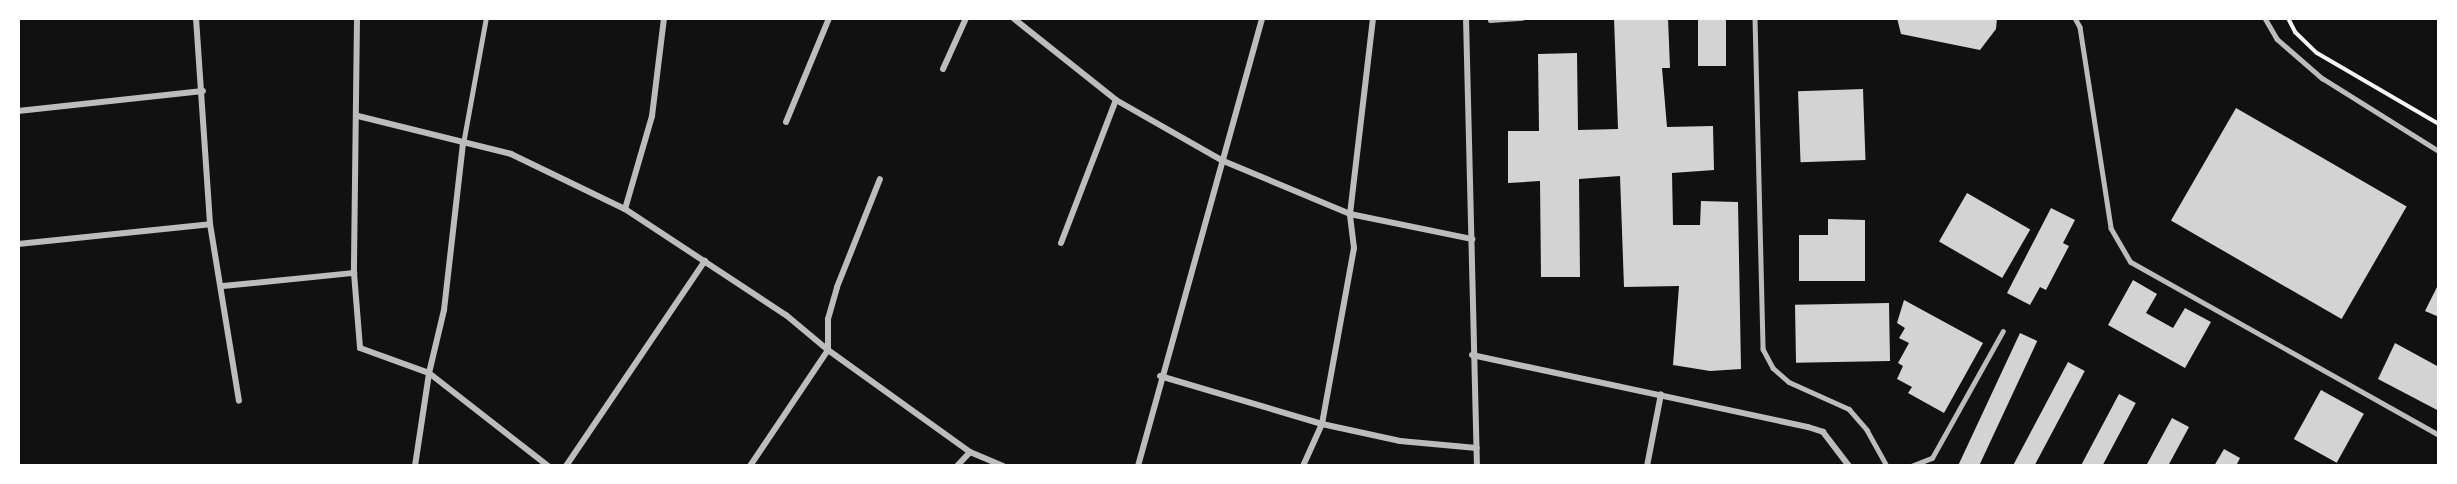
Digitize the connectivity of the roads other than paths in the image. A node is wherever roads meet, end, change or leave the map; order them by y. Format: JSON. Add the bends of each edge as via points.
{"nodes":[{"id":1,"x":196,"y":18,"type":"edge"},
{"id":2,"x":357,"y":18,"type":"edge"},
{"id":3,"x":486,"y":18,"type":"edge"},
{"id":4,"x":663,"y":18,"type":"edge"},
{"id":5,"x":829,"y":18,"type":"edge"},
{"id":6,"x":966,"y":18,"type":"edge"},
{"id":7,"x":1013,"y":18,"type":"edge"},
{"id":8,"x":1262,"y":18,"type":"edge"},
{"id":9,"x":1373,"y":18,"type":"edge"},
{"id":10,"x":1466,"y":18,"type":"edge"},
{"id":11,"x":1522,"y":18,"type":"edge"},
{"id":12,"x":1755,"y":18,"type":"edge"},
{"id":13,"x":2075,"y":18,"type":"edge"},
{"id":14,"x":2265,"y":18,"type":"edge"},
{"id":15,"x":1490,"y":20,"type":"dead end"},
{"id":16,"x":943,"y":69,"type":"dead end"},
{"id":17,"x":203,"y":91,"type":"junction"},
{"id":18,"x":1116,"y":100,"type":"junction"},
{"id":19,"x":18,"y":111,"type":"edge"},
{"id":20,"x":358,"y":116,"type":"junction"},
{"id":21,"x":786,"y":123,"type":"dead end"},
{"id":22,"x":463,"y":144,"type":"junction"},
{"id":23,"x":2439,"y":151,"type":"edge"},
{"id":24,"x":1221,"y":160,"type":"junction"},
{"id":25,"x":880,"y":179,"type":"dead end"},
{"id":26,"x":625,"y":209,"type":"junction"},
{"id":27,"x":1350,"y":214,"type":"junction"},
{"id":28,"x":210,"y":224,"type":"junction"},
{"id":29,"x":1472,"y":238,"type":"junction"},
{"id":30,"x":1061,"y":243,"type":"dead end"},
{"id":31,"x":18,"y":244,"type":"edge"},
{"id":32,"x":705,"y":261,"type":"junction"},
{"id":33,"x":354,"y":273,"type":"junction"},
{"id":34,"x":223,"y":286,"type":"junction"},
{"id":35,"x":2003,"y":331,"type":"dead end"},
{"id":36,"x":828,"y":350,"type":"junction"},
{"id":37,"x":1472,"y":355,"type":"junction"},
{"id":38,"x":429,"y":373,"type":"junction"},
{"id":39,"x":1161,"y":376,"type":"junction"},
{"id":40,"x":1661,"y":394,"type":"junction"},
{"id":41,"x":238,"y":401,"type":"dead end"},
{"id":42,"x":1322,"y":424,"type":"junction"},
{"id":43,"x":2439,"y":435,"type":"edge"},
{"id":44,"x":1477,"y":448,"type":"junction"},
{"id":45,"x":970,"y":452,"type":"junction"},
{"id":46,"x":415,"y":466,"type":"edge"},
{"id":47,"x":548,"y":466,"type":"edge"},
{"id":48,"x":566,"y":466,"type":"edge"},
{"id":49,"x":750,"y":466,"type":"edge"},
{"id":50,"x":957,"y":466,"type":"edge"},
{"id":51,"x":1003,"y":466,"type":"edge"},
{"id":52,"x":1138,"y":466,"type":"edge"},
{"id":53,"x":1302,"y":466,"type":"edge"},
{"id":54,"x":1477,"y":466,"type":"edge"},
{"id":55,"x":1647,"y":466,"type":"edge"},
{"id":56,"x":1849,"y":466,"type":"edge"},
{"id":57,"x":1887,"y":466,"type":"edge"},
{"id":58,"x":1911,"y":466,"type":"edge"}],
"edges":[{"from":1,"to":17,"type":"street"},
{"from":2,"to":20,"type":"street"},
{"from":3,"to":22,"type":"lane"},
{"from":4,"to":26,"type":"street","via":[[652,116]]},
{"from":5,"to":21,"type":"street"},
{"from":6,"to":16,"type":"street"},
{"from":7,"to":18,"type":"street"},
{"from":8,"to":24,"type":"street"},
{"from":9,"to":27,"type":"street"},
{"from":10,"to":29,"type":"street"},
{"from":11,"to":15,"type":"lane"},
{"from":12,"to":57,"type":"lane","via":[[1763,349],[1773,368],[1789,382],[1849,410],[1867,430]]},
{"from":13,"to":43,"type":"lane","via":[[2080,27],[2110,228],[2131,262]]},
{"from":14,"to":23,"type":"lane","via":[[2277,39],[2322,78]]},
{"from":17,"to":19,"type":"street"},
{"from":17,"to":28,"type":"street"},
{"from":18,"to":24,"type":"street"},
{"from":18,"to":30,"type":"street"},
{"from":20,"to":22,"type":"street"},
{"from":20,"to":33,"type":"street"},
{"from":22,"to":26,"type":"street","via":[[511,154]]},
{"from":22,"to":38,"type":"street","via":[[444,310]]},
{"from":24,"to":27,"type":"street"},
{"from":24,"to":39,"type":"street"},
{"from":25,"to":36,"type":"street","via":[[837,287],[828,319]]},
{"from":26,"to":32,"type":"street"},
{"from":27,"to":29,"type":"street"},
{"from":27,"to":42,"type":"street","via":[[1354,248]]},
{"from":28,"to":31,"type":"street"},
{"from":28,"to":34,"type":"street"},
{"from":29,"to":37,"type":"street"},
{"from":32,"to":36,"type":"street","via":[[786,315]]},
{"from":32,"to":48,"type":"street"},
{"from":33,"to":34,"type":"street"},
{"from":33,"to":38,"type":"street","via":[[360,348]]},
{"from":34,"to":41,"type":"street"},
{"from":35,"to":58,"type":"lane","via":[[1932,458]]},
{"from":36,"to":45,"type":"street"},
{"from":36,"to":49,"type":"street"},
{"from":37,"to":40,"type":"street"},
{"from":37,"to":44,"type":"street"},
{"from":38,"to":46,"type":"street"},
{"from":38,"to":47,"type":"street"},
{"from":39,"to":42,"type":"street"},
{"from":39,"to":52,"type":"street"},
{"from":40,"to":55,"type":"street"},
{"from":40,"to":56,"type":"street","via":[[1823,432]]},
{"from":42,"to":44,"type":"street","via":[[1400,441]]},
{"from":42,"to":53,"type":"street"},
{"from":44,"to":54,"type":"street"},
{"from":45,"to":50,"type":"street"},
{"from":45,"to":51,"type":"street"}]}
